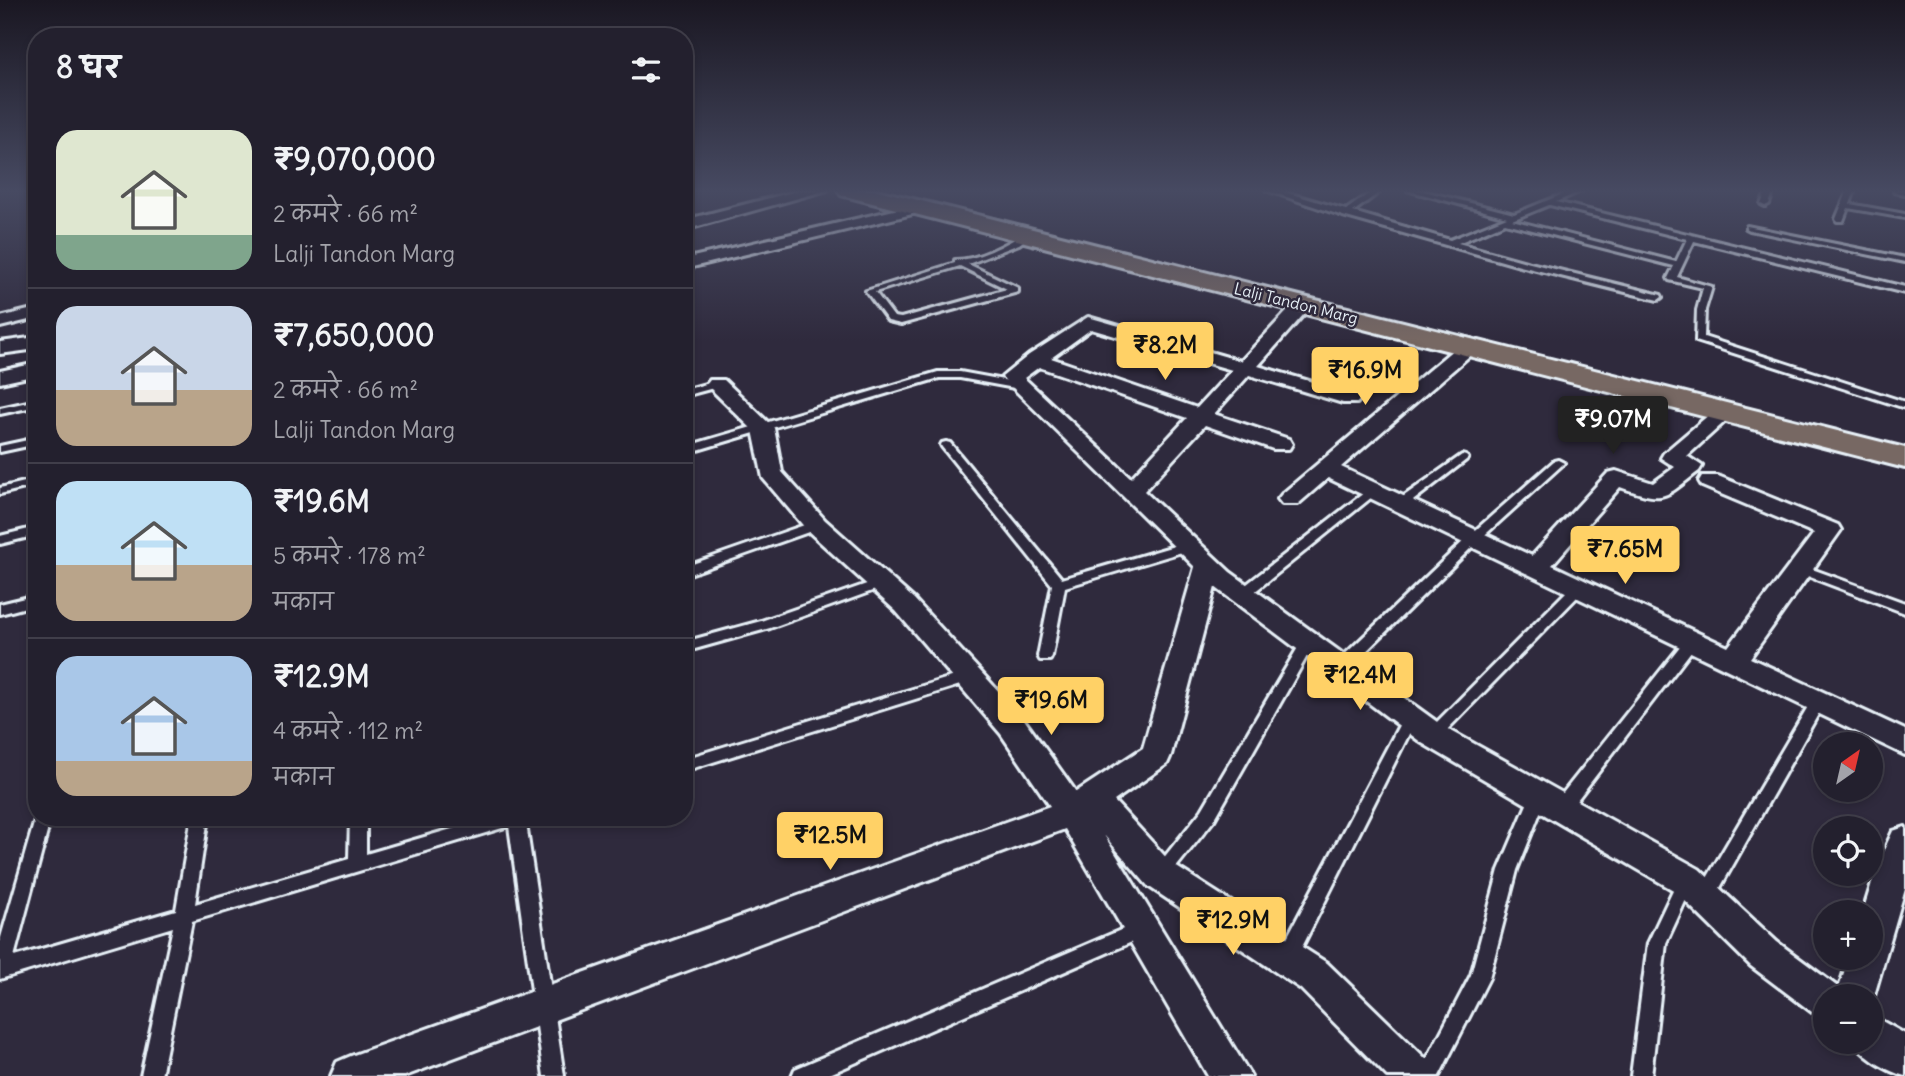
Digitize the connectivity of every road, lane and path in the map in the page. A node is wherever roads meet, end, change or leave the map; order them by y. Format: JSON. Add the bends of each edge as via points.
{"nodes":[{"id":1,"x":784,"y":240,"type":"edge"},
{"id":2,"x":1019,"y":240,"type":"edge"},
{"id":3,"x":1059,"y":240,"type":"edge"},
{"id":4,"x":1060,"y":240,"type":"edge"},
{"id":5,"x":1440,"y":240,"type":"edge"},
{"id":6,"x":1457,"y":240,"type":"edge"},
{"id":7,"x":1581,"y":240,"type":"edge"},
{"id":8,"x":1690,"y":240,"type":"edge"},
{"id":9,"x":1705,"y":240,"type":"edge"},
{"id":10,"x":1809,"y":240,"type":"edge"},
{"id":11,"x":1450,"y":243,"type":"junction"},
{"id":12,"x":1905,"y":260,"type":"edge"},
{"id":13,"x":693,"y":262,"type":"edge"},
{"id":14,"x":958,"y":262,"type":"junction"},
{"id":15,"x":1678,"y":265,"type":"junction"},
{"id":16,"x":1905,"y":290,"type":"edge"},
{"id":17,"x":1658,"y":297,"type":"dead end"},
{"id":18,"x":1303,"y":305,"type":"junction"},
{"id":19,"x":28,"y":315,"type":"edge"},
{"id":20,"x":0,"y":322,"type":"edge"},
{"id":21,"x":1431,"y":335,"type":"junction"},
{"id":22,"x":28,"y":344,"type":"edge"},
{"id":23,"x":1468,"y":347,"type":"junction"},
{"id":24,"x":0,"y":348,"type":"edge"},
{"id":25,"x":1036,"y":359,"type":"junction"},
{"id":26,"x":1242,"y":369,"type":"junction"},
{"id":27,"x":28,"y":371,"type":"edge"},
{"id":28,"x":0,"y":377,"type":"edge"},
{"id":29,"x":717,"y":384,"type":"joint"},
{"id":30,"x":1020,"y":386,"type":"junction"},
{"id":31,"x":693,"y":391,"type":"edge"},
{"id":32,"x":1350,"y":399,"type":"dead end"},
{"id":33,"x":28,"y":405,"type":"edge"},
{"id":34,"x":1905,"y":405,"type":"edge"},
{"id":35,"x":0,"y":411,"type":"edge"},
{"id":36,"x":1724,"y":412,"type":"junction"},
{"id":37,"x":1199,"y":416,"type":"junction"},
{"id":38,"x":763,"y":428,"type":"junction"},
{"id":39,"x":28,"y":443,"type":"edge"},
{"id":40,"x":1281,"y":444,"type":"dead end"},
{"id":41,"x":946,"y":445,"type":"dead end"},
{"id":42,"x":693,"y":448,"type":"edge"},
{"id":43,"x":0,"y":449,"type":"edge"},
{"id":44,"x":1905,"y":452,"type":"edge"},
{"id":45,"x":1462,"y":458,"type":"dead end"},
{"id":46,"x":1905,"y":458,"type":"edge"},
{"id":47,"x":1558,"y":463,"type":"dead end"},
{"id":48,"x":1325,"y":468,"type":"junction"},
{"id":49,"x":1710,"y":481,"type":"dead end"},
{"id":50,"x":28,"y":484,"type":"edge"},
{"id":51,"x":0,"y":491,"type":"edge"},
{"id":52,"x":1132,"y":491,"type":"junction"},
{"id":53,"x":1373,"y":491,"type":"junction"},
{"id":54,"x":1290,"y":499,"type":"dead end"},
{"id":55,"x":1401,"y":505,"type":"junction"},
{"id":56,"x":816,"y":525,"type":"junction"},
{"id":57,"x":28,"y":533,"type":"edge"},
{"id":58,"x":1473,"y":539,"type":"junction"},
{"id":59,"x":0,"y":540,"type":"edge"},
{"id":60,"x":1198,"y":556,"type":"junction"},
{"id":61,"x":693,"y":569,"type":"edge"},
{"id":62,"x":1534,"y":569,"type":"junction"},
{"id":63,"x":1801,"y":569,"type":"junction"},
{"id":64,"x":881,"y":583,"type":"junction"},
{"id":65,"x":1059,"y":584,"type":"junction"},
{"id":66,"x":1577,"y":589,"type":"junction"},
{"id":67,"x":1243,"y":594,"type":"junction"},
{"id":68,"x":28,"y":602,"type":"edge"},
{"id":69,"x":1905,"y":608,"type":"edge"},
{"id":70,"x":0,"y":610,"type":"edge"},
{"id":71,"x":1308,"y":642,"type":"junction"},
{"id":72,"x":1690,"y":643,"type":"junction"},
{"id":73,"x":693,"y":645,"type":"edge"},
{"id":74,"x":1045,"y":656,"type":"dead end"},
{"id":75,"x":1732,"y":662,"type":"junction"},
{"id":76,"x":1341,"y":667,"type":"junction"},
{"id":77,"x":968,"y":677,"type":"junction"},
{"id":78,"x":1818,"y":702,"type":"junction"},
{"id":79,"x":1410,"y":718,"type":"junction"},
{"id":80,"x":1433,"y":735,"type":"junction"},
{"id":81,"x":1905,"y":743,"type":"edge"},
{"id":82,"x":693,"y":762,"type":"edge"},
{"id":83,"x":1550,"y":802,"type":"junction"},
{"id":84,"x":1082,"y":806,"type":"junction"},
{"id":85,"x":41,"y":826,"type":"edge"},
{"id":86,"x":199,"y":826,"type":"edge"},
{"id":87,"x":358,"y":826,"type":"edge"},
{"id":88,"x":486,"y":826,"type":"edge"},
{"id":89,"x":517,"y":826,"type":"edge"},
{"id":90,"x":1905,"y":841,"type":"edge"},
{"id":91,"x":357,"y":865,"type":"junction"},
{"id":92,"x":1160,"y":875,"type":"junction"},
{"id":93,"x":1696,"y":888,"type":"junction"},
{"id":94,"x":1883,"y":904,"type":"edge"},
{"id":95,"x":184,"y":916,"type":"junction"},
{"id":96,"x":1142,"y":929,"type":"junction"},
{"id":97,"x":1286,"y":958,"type":"junction"},
{"id":98,"x":1,"y":970,"type":"edge"},
{"id":99,"x":1813,"y":990,"type":"edge"},
{"id":100,"x":544,"y":1008,"type":"junction"},
{"id":101,"x":1883,"y":1042,"type":"edge"},
{"id":102,"x":1905,"y":1057,"type":"edge"},
{"id":103,"x":151,"y":1076,"type":"edge"},
{"id":104,"x":351,"y":1076,"type":"edge"},
{"id":105,"x":554,"y":1076,"type":"edge"},
{"id":106,"x":802,"y":1076,"type":"edge"},
{"id":107,"x":1231,"y":1076,"type":"edge"},
{"id":108,"x":1415,"y":1076,"type":"edge"},
{"id":109,"x":1428,"y":1076,"type":"edge"},
{"id":110,"x":1641,"y":1076,"type":"edge"}],
"edges":[{"from":1,"to":13,"type":"street"},
{"from":2,"to":14,"type":"lane"},
{"from":3,"to":18,"type":"main road","name":"Lalji Tandon Marg"},
{"from":4,"to":21,"type":"main road","name":"Lalji Tandon Marg"},
{"from":5,"to":11,"type":"lane"},
{"from":6,"to":11,"type":"lane"},
{"from":7,"to":15,"type":"lane"},
{"from":8,"to":15,"type":"lane"},
{"from":9,"to":16,"type":"lane"},
{"from":10,"to":12,"type":"lane"},
{"from":11,"to":17,"type":"lane"},
{"from":14,"to":14,"type":"lane","via":[[920,274],[870,291],[891,319],[901,321],[1015,290]]},
{"from":15,"to":34,"type":"lane","via":[[1672,278],[1708,287],[1699,339]]},
{"from":18,"to":21,"type":"main road","name":"Lalji Tandon Marg"},
{"from":18,"to":26,"type":"street"},
{"from":19,"to":20,"type":"street"},
{"from":21,"to":23,"type":"main road","name":"Lalji Tandon Marg"},
{"from":21,"to":44,"type":"main road","name":"Lalji Tandon Marg"},
{"from":22,"to":24,"type":"street"},
{"from":23,"to":36,"type":"main road","name":"Lalji Tandon Marg"},
{"from":23,"to":48,"type":"street"},
{"from":25,"to":26,"type":"street","via":[[1088,322]]},
{"from":25,"to":30,"type":"street","via":[[1014,373]]},
{"from":25,"to":37,"type":"street"},
{"from":26,"to":32,"type":"street"},
{"from":26,"to":37,"type":"street"},
{"from":27,"to":28,"type":"street"},
{"from":29,"to":31,"type":"lane"},
{"from":29,"to":38,"type":"street"},
{"from":30,"to":38,"type":"lane","via":[[938,375]]},
{"from":30,"to":52,"type":"street"},
{"from":33,"to":35,"type":"lane"},
{"from":36,"to":46,"type":"main road","name":"Lalji Tandon Marg"},
{"from":36,"to":62,"type":"street","via":[[1672,458],[1691,466],[1656,492],[1616,478]]},
{"from":37,"to":40,"type":"street"},
{"from":37,"to":52,"type":"street"},
{"from":38,"to":42,"type":"lane"},
{"from":38,"to":56,"type":"street","via":[[771,473]]},
{"from":39,"to":43,"type":"lane"},
{"from":41,"to":65,"type":"lane"},
{"from":45,"to":55,"type":"lane"},
{"from":47,"to":58,"type":"lane"},
{"from":48,"to":53,"type":"street"},
{"from":48,"to":54,"type":"street"},
{"from":49,"to":63,"type":"street","via":[[1829,530]]},
{"from":50,"to":51,"type":"lane"},
{"from":52,"to":60,"type":"street"},
{"from":53,"to":55,"type":"street"},
{"from":53,"to":67,"type":"lane"},
{"from":55,"to":58,"type":"street"},
{"from":56,"to":61,"type":"lane"},
{"from":56,"to":64,"type":"street"},
{"from":57,"to":59,"type":"lane"},
{"from":58,"to":62,"type":"street"},
{"from":58,"to":76,"type":"lane"},
{"from":60,"to":65,"type":"lane"},
{"from":60,"to":67,"type":"street"},
{"from":60,"to":84,"type":"street","via":[[1156,755]]},
{"from":62,"to":66,"type":"street"},
{"from":63,"to":69,"type":"lane"},
{"from":63,"to":75,"type":"street"},
{"from":64,"to":73,"type":"lane","via":[[765,625]]},
{"from":64,"to":77,"type":"street"},
{"from":65,"to":74,"type":"lane"},
{"from":66,"to":72,"type":"street"},
{"from":66,"to":80,"type":"lane"},
{"from":67,"to":71,"type":"street"},
{"from":68,"to":70,"type":"lane"},
{"from":71,"to":76,"type":"street"},
{"from":71,"to":92,"type":"lane","via":[[1208,816]]},
{"from":72,"to":75,"type":"street"},
{"from":72,"to":83,"type":"lane"},
{"from":75,"to":78,"type":"street"},
{"from":76,"to":79,"type":"street"},
{"from":77,"to":82,"type":"lane"},
{"from":77,"to":84,"type":"street"},
{"from":78,"to":81,"type":"street"},
{"from":78,"to":93,"type":"lane"},
{"from":79,"to":80,"type":"street"},
{"from":79,"to":97,"type":"lane"},
{"from":80,"to":83,"type":"street"},
{"from":83,"to":93,"type":"street"},
{"from":83,"to":109,"type":"lane","via":[[1508,870],[1480,978]]},
{"from":84,"to":92,"type":"street"},
{"from":84,"to":96,"type":"street"},
{"from":84,"to":100,"type":"street"},
{"from":85,"to":98,"type":"lane"},
{"from":86,"to":95,"type":"lane"},
{"from":87,"to":91,"type":"lane"},
{"from":88,"to":91,"type":"lane"},
{"from":89,"to":100,"type":"lane"},
{"from":90,"to":94,"type":"street"},
{"from":91,"to":95,"type":"lane"},
{"from":92,"to":97,"type":"street"},
{"from":93,"to":99,"type":"street","via":[[1764,954]]},
{"from":93,"to":110,"type":"lane","via":[[1657,943]]},
{"from":95,"to":98,"type":"lane"},
{"from":95,"to":103,"type":"lane"},
{"from":96,"to":106,"type":"lane"},
{"from":96,"to":107,"type":"street"},
{"from":97,"to":108,"type":"street","via":[[1314,976]]},
{"from":100,"to":104,"type":"street"},
{"from":100,"to":105,"type":"lane"},
{"from":101,"to":102,"type":"street"}]}
